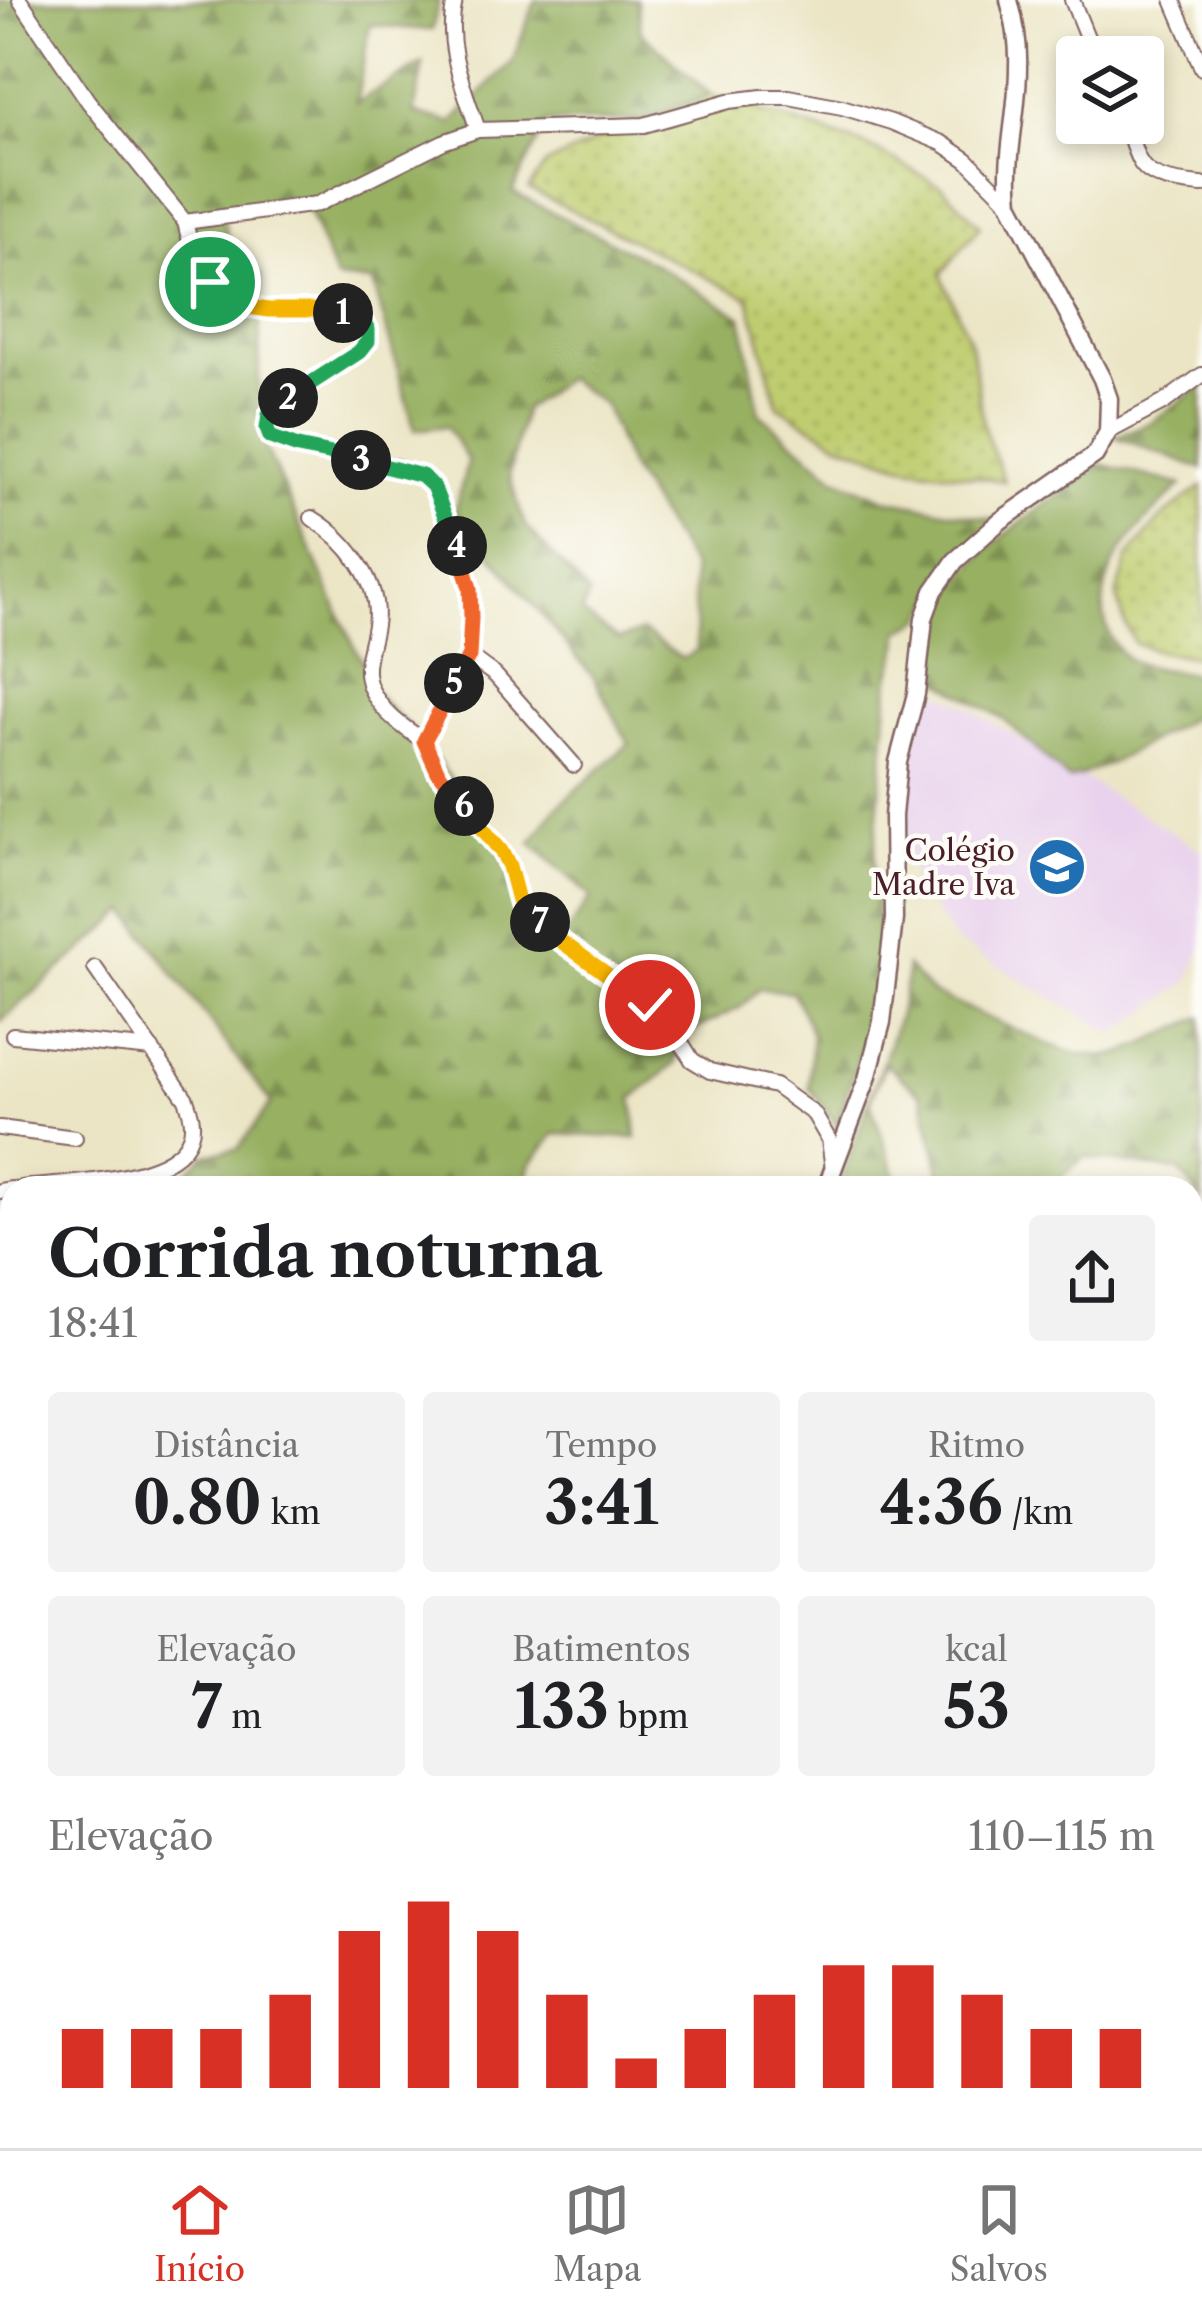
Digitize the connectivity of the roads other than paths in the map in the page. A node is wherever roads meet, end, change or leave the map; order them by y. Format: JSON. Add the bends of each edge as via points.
{"nodes":[{"id":1,"x":20,"y":0,"type":"edge"},
{"id":2,"x":455,"y":0,"type":"edge"},
{"id":3,"x":1009,"y":0,"type":"edge"},
{"id":4,"x":1072,"y":0,"type":"edge"},
{"id":5,"x":1173,"y":0,"type":"edge"},
{"id":6,"x":1087,"y":36,"type":"edge"},
{"id":7,"x":1202,"y":68,"type":"edge"},
{"id":8,"x":478,"y":130,"type":"junction"},
{"id":9,"x":1133,"y":144,"type":"edge"},
{"id":10,"x":1202,"y":185,"type":"edge"},
{"id":11,"x":1010,"y":202,"type":"junction"},
{"id":12,"x":185,"y":222,"type":"junction"},
{"id":13,"x":1202,"y":376,"type":"edge"},
{"id":14,"x":1108,"y":432,"type":"junction"},
{"id":15,"x":312,"y":518,"type":"dead end"},
{"id":16,"x":469,"y":656,"type":"junction"},
{"id":17,"x":424,"y":741,"type":"junction"},
{"id":18,"x":574,"y":765,"type":"dead end"},
{"id":19,"x":95,"y":968,"type":"dead end"},
{"id":20,"x":13,"y":1035,"type":"dead end"},
{"id":21,"x":152,"y":1049,"type":"junction"},
{"id":22,"x":0,"y":1128,"type":"edge"},
{"id":23,"x":75,"y":1138,"type":"dead end"},
{"id":24,"x":833,"y":1169,"type":"junction"},
{"id":25,"x":123,"y":1176,"type":"edge"},
{"id":26,"x":830,"y":1176,"type":"edge"}],
"edges":[{"from":1,"to":12,"type":"street"},
{"from":2,"to":8,"type":"street","via":[[453,48]]},
{"from":3,"to":11,"type":"main road","via":[[1018,68]]},
{"from":4,"to":6,"type":"street"},
{"from":5,"to":7,"type":"street"},
{"from":8,"to":11,"type":"street","via":[[644,125],[744,98],[789,98],[842,107],[942,143]]},
{"from":8,"to":12,"type":"street","via":[[318,204]]},
{"from":9,"to":10,"type":"street","via":[[1147,171]]},
{"from":11,"to":14,"type":"main road","via":[[1102,379]]},
{"from":12,"to":16,"type":"street","via":[[193,256],[237,305],[332,310],[368,329],[359,352],[279,404],[267,428],[270,437],[298,447],[394,466],[433,486],[470,588]]},
{"from":13,"to":14,"type":"street"},
{"from":14,"to":24,"type":"main road","via":[[1095,454],[956,561],[924,617],[898,762],[882,1022]]},
{"from":15,"to":17,"type":"street","via":[[342,540],[372,590],[371,689],[393,720]]},
{"from":16,"to":17,"type":"street"},
{"from":16,"to":18,"type":"street"},
{"from":17,"to":24,"type":"street","via":[[438,772],[501,851],[519,904],[650,1005],[692,1060],[775,1086],[801,1103],[829,1140]]},
{"from":19,"to":21,"type":"street"},
{"from":20,"to":21,"type":"street"},
{"from":21,"to":25,"type":"street","via":[[186,1099],[190,1137],[155,1168]]},
{"from":22,"to":23,"type":"street"},
{"from":24,"to":26,"type":"main road"}]}
